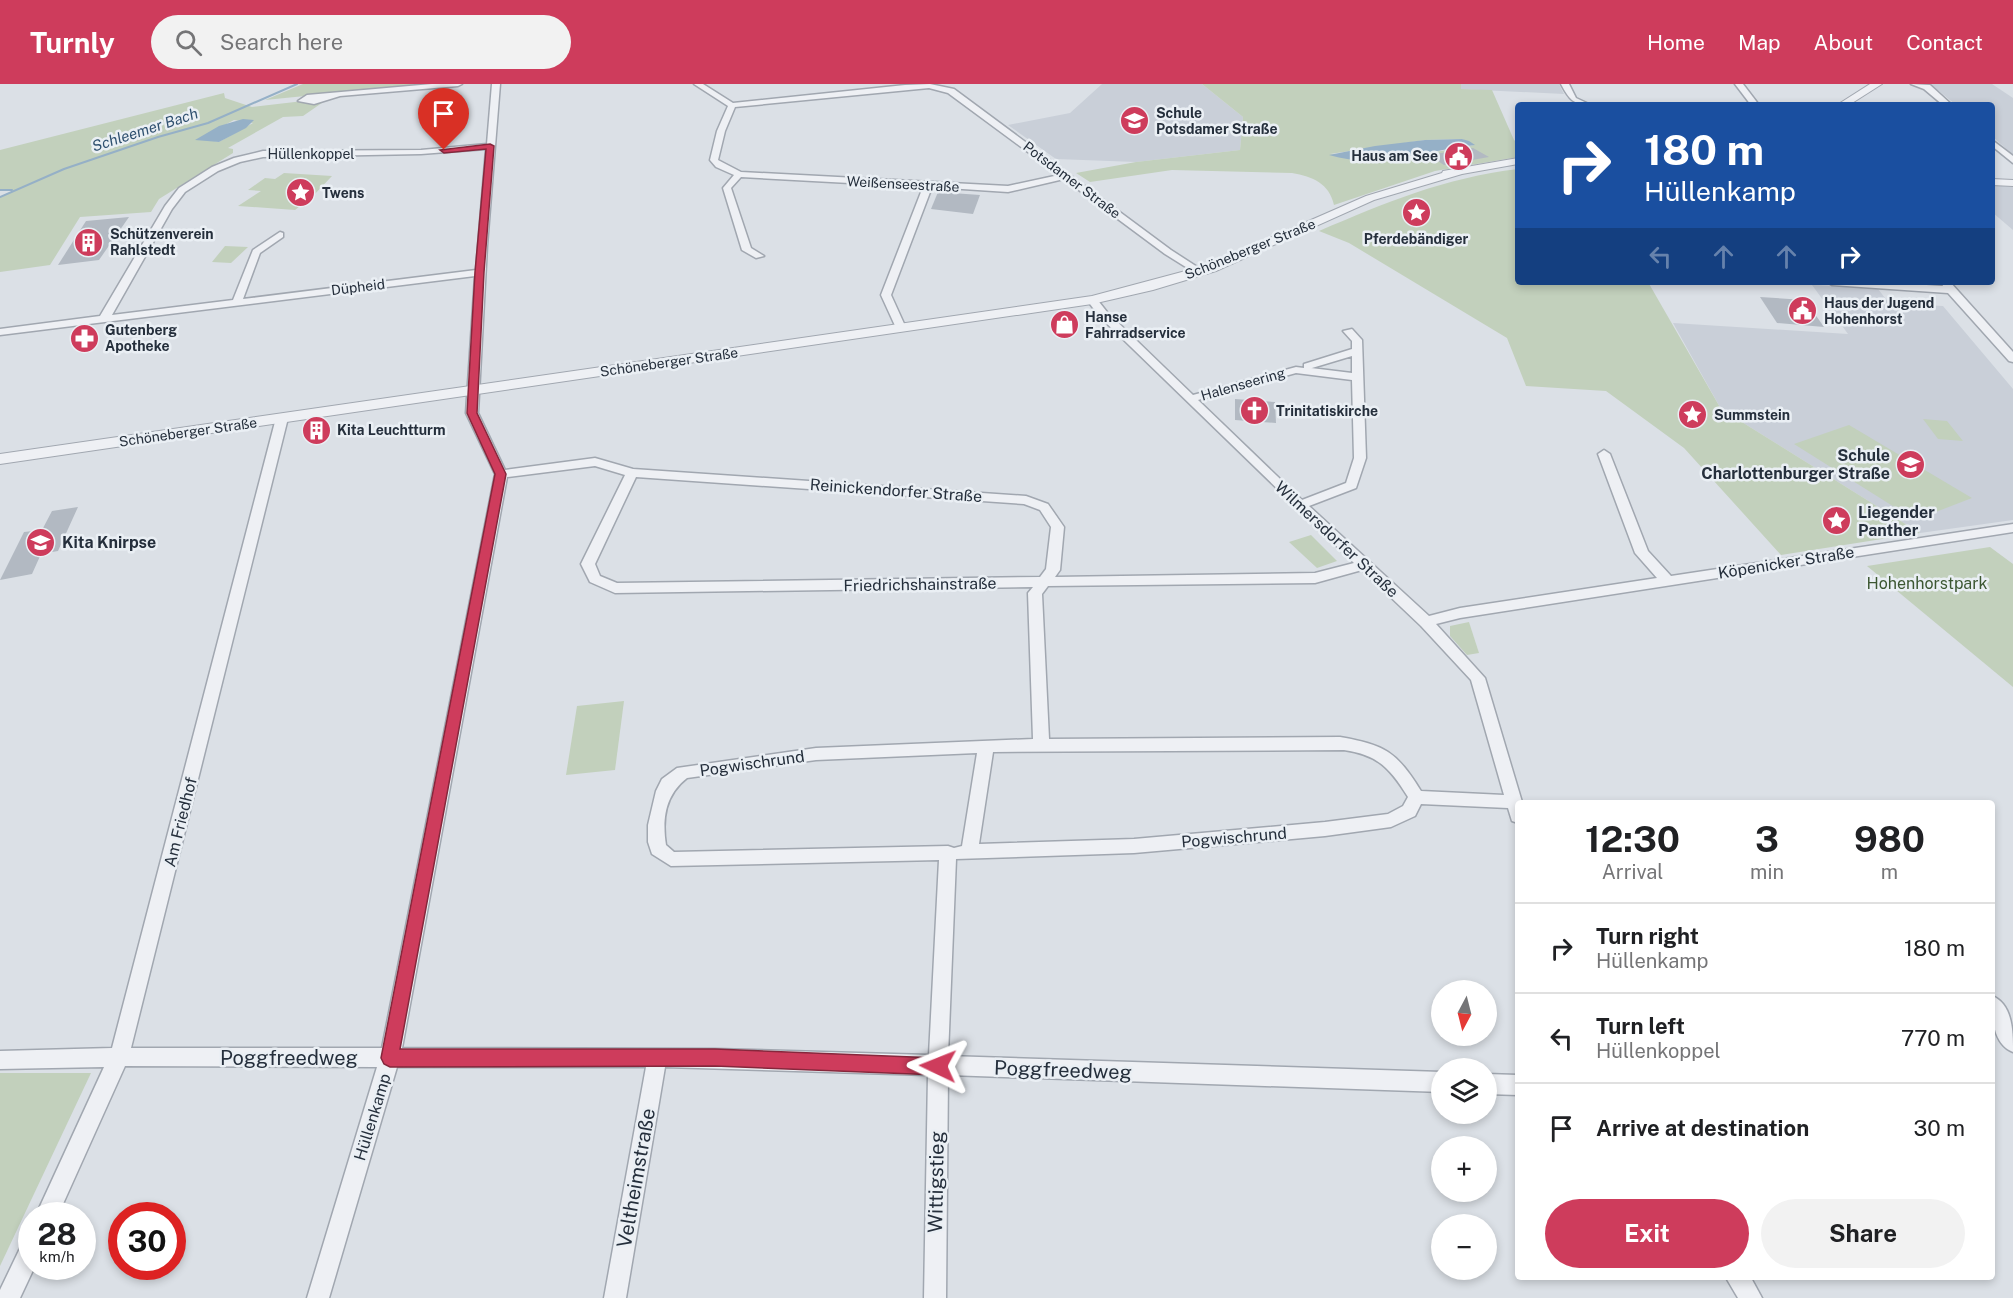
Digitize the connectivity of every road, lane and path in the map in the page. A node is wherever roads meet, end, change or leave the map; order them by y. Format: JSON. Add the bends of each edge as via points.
{"nodes":[{"id":1,"x":458,"y":84,"type":"edge"},
{"id":2,"x":496,"y":84,"type":"edge"},
{"id":3,"x":698,"y":84,"type":"edge"},
{"id":4,"x":955,"y":84,"type":"edge"},
{"id":5,"x":1565,"y":84,"type":"edge"},
{"id":6,"x":1739,"y":84,"type":"edge"},
{"id":7,"x":1877,"y":84,"type":"edge"},
{"id":8,"x":1915,"y":84,"type":"edge"},
{"id":9,"x":943,"y":88,"type":"junction"},
{"id":10,"x":337,"y":95,"type":"dead end"},
{"id":11,"x":1580,"y":102,"type":"edge"},
{"id":12,"x":1753,"y":102,"type":"edge"},
{"id":13,"x":1847,"y":102,"type":"edge"},
{"id":14,"x":1944,"y":102,"type":"edge"},
{"id":15,"x":732,"y":105,"type":"junction"},
{"id":16,"x":1995,"y":144,"type":"edge"},
{"id":17,"x":490,"y":146,"type":"junction"},
{"id":18,"x":2009,"y":153,"type":"edge"},
{"id":19,"x":2013,"y":160,"type":"edge"},
{"id":20,"x":1515,"y":163,"type":"edge"},
{"id":21,"x":739,"y":174,"type":"junction"},
{"id":22,"x":1066,"y":176,"type":"junction"},
{"id":23,"x":928,"y":186,"type":"junction"},
{"id":24,"x":280,"y":235,"type":"dead end"},
{"id":25,"x":759,"y":256,"type":"dead end"},
{"id":26,"x":480,"y":272,"type":"junction"},
{"id":27,"x":1200,"y":272,"type":"junction"},
{"id":28,"x":1918,"y":285,"type":"edge"},
{"id":29,"x":1947,"y":286,"type":"edge"},
{"id":30,"x":1092,"y":300,"type":"junction"},
{"id":31,"x":237,"y":302,"type":"junction"},
{"id":32,"x":104,"y":319,"type":"junction"},
{"id":33,"x":901,"y":328,"type":"junction"},
{"id":34,"x":1348,"y":330,"type":"dead end"},
{"id":35,"x":0,"y":332,"type":"edge"},
{"id":36,"x":1358,"y":351,"type":"junction"},
{"id":37,"x":2013,"y":359,"type":"edge"},
{"id":38,"x":1296,"y":370,"type":"junction"},
{"id":39,"x":1358,"y":377,"type":"junction"},
{"id":40,"x":474,"y":390,"type":"junction"},
{"id":41,"x":1191,"y":399,"type":"junction"},
{"id":42,"x":282,"y":418,"type":"junction"},
{"id":43,"x":1604,"y":454,"type":"dead end"},
{"id":44,"x":0,"y":459,"type":"edge"},
{"id":45,"x":632,"y":473,"type":"junction"},
{"id":46,"x":501,"y":474,"type":"junction"},
{"id":47,"x":1299,"y":505,"type":"junction"},
{"id":48,"x":2013,"y":528,"type":"edge"},
{"id":49,"x":1363,"y":565,"type":"junction"},
{"id":50,"x":1666,"y":580,"type":"junction"},
{"id":51,"x":1046,"y":582,"type":"junction"},
{"id":52,"x":1426,"y":622,"type":"junction"},
{"id":53,"x":1041,"y":745,"type":"junction"},
{"id":54,"x":986,"y":748,"type":"junction"},
{"id":55,"x":1416,"y":797,"type":"junction"},
{"id":56,"x":1515,"y":806,"type":"edge"},
{"id":57,"x":1515,"y":809,"type":"edge"},
{"id":58,"x":969,"y":852,"type":"junction"},
{"id":59,"x":948,"y":853,"type":"junction"},
{"id":60,"x":1995,"y":1010,"type":"edge"},
{"id":61,"x":2013,"y":1043,"type":"edge"},
{"id":62,"x":119,"y":1057,"type":"junction"},
{"id":63,"x":390,"y":1058,"type":"junction"},
{"id":64,"x":657,"y":1058,"type":"junction"},
{"id":65,"x":0,"y":1060,"type":"edge"},
{"id":66,"x":938,"y":1066,"type":"junction"},
{"id":67,"x":1431,"y":1082,"type":"edge"},
{"id":68,"x":1497,"y":1084,"type":"edge"},
{"id":69,"x":1515,"y":1085,"type":"edge"},
{"id":70,"x":52,"y":1202,"type":"edge"},
{"id":71,"x":18,"y":1277,"type":"edge"},
{"id":72,"x":1739,"y":1280,"type":"edge"},
{"id":73,"x":8,"y":1298,"type":"edge"},
{"id":74,"x":318,"y":1298,"type":"edge"},
{"id":75,"x":615,"y":1298,"type":"edge"},
{"id":76,"x":935,"y":1298,"type":"edge"},
{"id":77,"x":1751,"y":1298,"type":"edge"}],
"edges":[{"from":1,"to":10,"type":"street"},
{"from":2,"to":17,"type":"street"},
{"from":3,"to":15,"type":"street"},
{"from":4,"to":9,"type":"street","name":"Potsdamer Straße"},
{"from":5,"to":11,"type":"street","via":[[1573,99]]},
{"from":6,"to":12,"type":"street"},
{"from":7,"to":13,"type":"street"},
{"from":8,"to":14,"type":"street","via":[[1927,87]]},
{"from":9,"to":15,"type":"street","name":"Potsdamer Straße","via":[[905,87]]},
{"from":9,"to":22,"type":"street","name":"Potsdamer Straße"},
{"from":15,"to":21,"type":"street","name":"Weißenseestraße","via":[[714,160]]},
{"from":16,"to":18,"type":"street"},
{"from":17,"to":26,"type":"street"},
{"from":17,"to":32,"type":"street","name":"Hüllenkoppel","via":[[421,152],[263,154],[215,169],[182,190],[168,208]]},
{"from":18,"to":19,"type":"street"},
{"from":20,"to":27,"type":"street","name":"Schöneberger Straße","via":[[1458,172],[1384,194],[1345,214],[1326,218]]},
{"from":21,"to":23,"type":"street","name":"Weißenseestraße"},
{"from":21,"to":25,"type":"street","via":[[727,188],[747,250]]},
{"from":22,"to":23,"type":"street","name":"Weißenseestraße","via":[[1008,189]]},
{"from":22,"to":27,"type":"street","name":"Potsdamer Straße"},
{"from":23,"to":33,"type":"street","via":[[886,295]]},
{"from":24,"to":31,"type":"street","via":[[256,252]]},
{"from":26,"to":31,"type":"street","name":"Düpheid"},
{"from":26,"to":40,"type":"street"},
{"from":27,"to":30,"type":"street","name":"Schöneberger Straße"},
{"from":28,"to":29,"type":"street"},
{"from":29,"to":37,"type":"street"},
{"from":30,"to":33,"type":"street","name":"Schöneberger Straße"},
{"from":30,"to":41,"type":"street","name":"Wilmersdorfer Straße"},
{"from":31,"to":32,"type":"street","name":"Düpheid"},
{"from":32,"to":35,"type":"street","name":"Düpheid"},
{"from":33,"to":40,"type":"street","name":"Schöneberger Straße"},
{"from":34,"to":36,"type":"street","via":[[1357,340]]},
{"from":36,"to":38,"type":"street","name":"Halenseering"},
{"from":36,"to":39,"type":"street"},
{"from":38,"to":39,"type":"street","name":"Halenseering"},
{"from":38,"to":41,"type":"street","name":"Halenseering"},
{"from":39,"to":47,"type":"street","via":[[1360,458],[1352,485]]},
{"from":40,"to":42,"type":"street","name":"Schöneberger Straße"},
{"from":40,"to":46,"type":"street","via":[[472,413]]},
{"from":41,"to":47,"type":"street","name":"Wilmersdorfer Straße"},
{"from":42,"to":44,"type":"street","name":"Schöneberger Straße"},
{"from":42,"to":62,"type":"street","name":"Am Friedhof"},
{"from":43,"to":50,"type":"street","via":[[1642,553]]},
{"from":45,"to":46,"type":"street","name":"Reinickendorfer Straße","via":[[595,462]]},
{"from":45,"to":51,"type":"street","name":"Reinickendorfer Straße","via":[[1026,500],[1044,507],[1058,527],[1053,570]]},
{"from":45,"to":51,"type":"street","name":"Friedrichshainstraße","via":[[588,564],[595,579],[615,588]]},
{"from":46,"to":63,"type":"street","name":"Hüllenkamp"},
{"from":47,"to":49,"type":"street","name":"Wilmersdorfer Straße"},
{"from":48,"to":50,"type":"street","name":"Köpenicker Straße"},
{"from":49,"to":51,"type":"street","name":"Friedrichshainstraße","via":[[1315,578]]},
{"from":49,"to":52,"type":"street","name":"Wilmersdorfer Straße"},
{"from":50,"to":52,"type":"street","name":"Köpenicker Straße","via":[[1460,613]]},
{"from":51,"to":53,"type":"street","name":"Reinickendorfer Straße","via":[[1035,593]]},
{"from":52,"to":56,"type":"street","name":"Wilmersdorfer Straße","via":[[1478,678]]},
{"from":53,"to":54,"type":"street","name":"Pogwischrund"},
{"from":53,"to":55,"type":"street","name":"Pogwischrund","via":[[1340,743],[1370,748],[1388,760]]},
{"from":54,"to":58,"type":"street"},
{"from":54,"to":59,"type":"street","name":"Pogwischrund","via":[[830,753],[683,772],[662,795],[656,839],[658,849],[671,859]]},
{"from":55,"to":57,"type":"street"},
{"from":55,"to":58,"type":"street","name":"Pogwischrund","via":[[1409,811],[1391,820],[1347,826],[1134,846]]},
{"from":58,"to":59,"type":"street","name":"Pogwischrund"},
{"from":59,"to":66,"type":"street"},
{"from":60,"to":61,"type":"street"},
{"from":62,"to":63,"type":"street","name":"Poggfreedweg"},
{"from":62,"to":65,"type":"street","name":"Poggfreedweg"},
{"from":62,"to":70,"type":"street","name":"Am Friedhof"},
{"from":63,"to":64,"type":"street","name":"Poggfreedweg"},
{"from":63,"to":74,"type":"street","name":"Hüllenkamp"},
{"from":64,"to":66,"type":"street","name":"Poggfreedweg"},
{"from":64,"to":75,"type":"street","name":"Veltheimstraße"},
{"from":66,"to":67,"type":"street","name":"Poggfreedweg"},
{"from":66,"to":76,"type":"street","name":"Wittigstieg"},
{"from":68,"to":69,"type":"street"},
{"from":71,"to":73,"type":"street"},
{"from":72,"to":77,"type":"street"}]}
